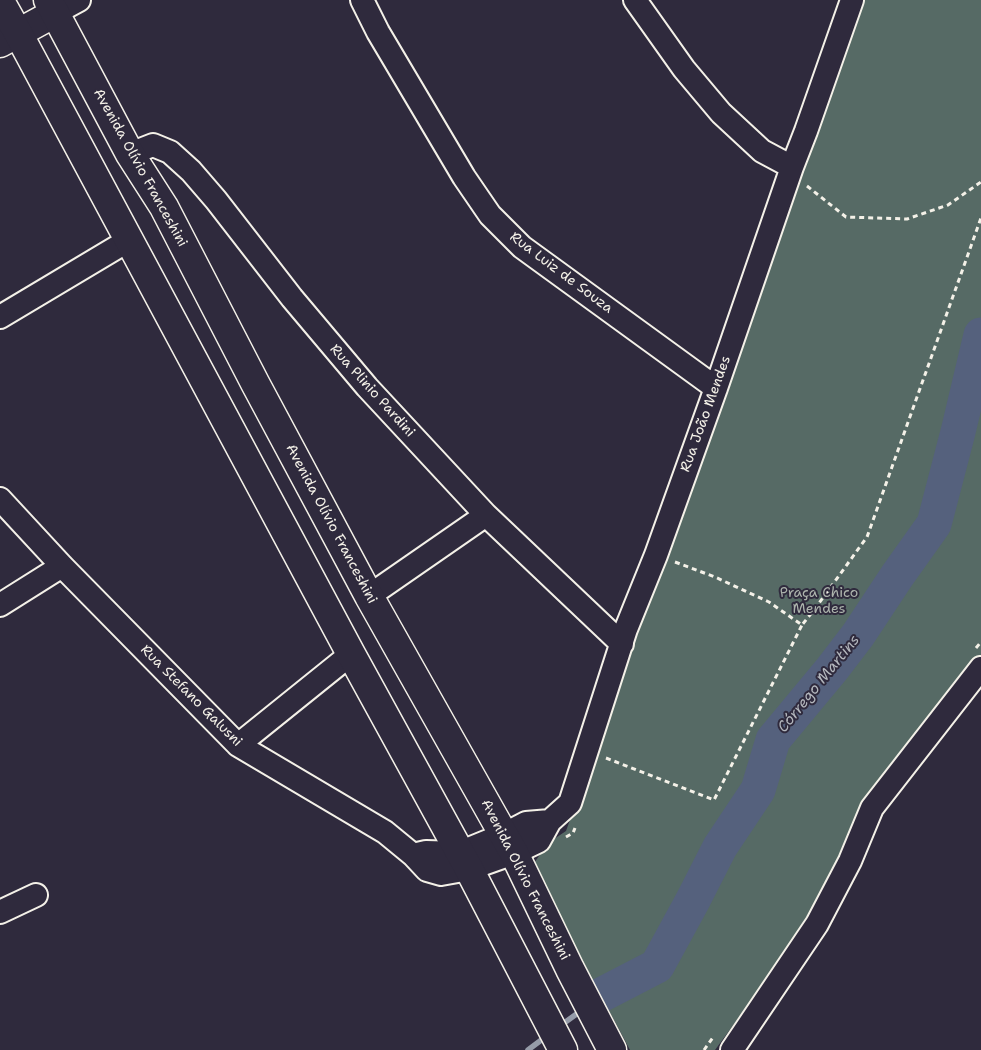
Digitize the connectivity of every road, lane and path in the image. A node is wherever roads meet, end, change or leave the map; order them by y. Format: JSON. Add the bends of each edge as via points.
{"nodes":[{"id":1,"x":79,"y":0,"type":"edge"},
{"id":2,"x":362,"y":0,"type":"edge"},
{"id":3,"x":635,"y":0,"type":"edge"},
{"id":4,"x":852,"y":0,"type":"edge"},
{"id":5,"x":0,"y":1,"type":"edge"},
{"id":6,"x":52,"y":6,"type":"edge"},
{"id":7,"x":9,"y":38,"type":"edge"},
{"id":8,"x":130,"y":154,"type":"junction"},
{"id":9,"x":792,"y":166,"type":"junction"},
{"id":10,"x":981,"y":182,"type":"edge"},
{"id":11,"x":981,"y":218,"type":"edge"},
{"id":12,"x":129,"y":240,"type":"junction"},
{"id":13,"x":0,"y":317,"type":"edge"},
{"id":14,"x":716,"y":388,"type":"junction"},
{"id":15,"x":0,"y":499,"type":"edge"},
{"id":16,"x":486,"y":515,"type":"junction"},
{"id":17,"x":656,"y":555,"type":"junction"},
{"id":18,"x":62,"y":566,"type":"junction"},
{"id":19,"x":369,"y":596,"type":"junction"},
{"id":20,"x":0,"y":605,"type":"edge"},
{"id":21,"x":802,"y":625,"type":"junction"},
{"id":22,"x":622,"y":644,"type":"junction"},
{"id":23,"x":351,"y":654,"type":"junction"},
{"id":24,"x":981,"y":668,"type":"edge"},
{"id":25,"x":238,"y":745,"type":"junction"},
{"id":26,"x":604,"y":757,"type":"dead end"},
{"id":27,"x":508,"y":844,"type":"junction"},
{"id":28,"x":464,"y":861,"type":"junction"},
{"id":29,"x":36,"y":895,"type":"dead end"},
{"id":30,"x":0,"y":912,"type":"edge"},
{"id":31,"x":609,"y":1043,"type":"edge"},
{"id":32,"x":563,"y":1050,"type":"edge"},
{"id":33,"x":732,"y":1050,"type":"edge"}],
"edges":[{"from":1,"to":6,"type":"street"},
{"from":2,"to":14,"type":"street","name":"Rua Luiz de Souza","via":[[464,177],[490,215],[522,247]]},
{"from":3,"to":9,"type":"street","via":[[721,114],[762,151]]},
{"from":4,"to":9,"type":"street","name":"Rua João Mendes"},
{"from":5,"to":7,"type":"main road"},
{"from":6,"to":7,"type":"main road"},
{"from":6,"to":8,"type":"main road","name":"Avenida Olívio Franceshini"},
{"from":7,"to":12,"type":"main road"},
{"from":8,"to":16,"type":"street","name":"Rua Plinio Pardini","via":[[153,145],[170,152],[191,171],[327,341]]},
{"from":8,"to":19,"type":"main road","name":"Avenida Olívio Franceshini","via":[[164,207]]},
{"from":9,"to":10,"type":"path","via":[[798,180],[846,217],[907,219],[948,205]]},
{"from":9,"to":14,"type":"street","name":"Rua João Mendes"},
{"from":11,"to":21,"type":"path","via":[[867,537]]},
{"from":12,"to":13,"type":"street"},
{"from":12,"to":23,"type":"main road"},
{"from":14,"to":17,"type":"street","name":"Rua João Mendes"},
{"from":15,"to":18,"type":"street","name":"Rua Stefano Galusni"},
{"from":16,"to":19,"type":"street"},
{"from":16,"to":22,"type":"street","name":"Rua Plinio Pardini"},
{"from":17,"to":21,"type":"path","via":[[716,576],[769,602]]},
{"from":17,"to":22,"type":"street","name":"Rua João Mendes"},
{"from":18,"to":20,"type":"street"},
{"from":18,"to":25,"type":"street","name":"Rua Stefano Galusni"},
{"from":19,"to":27,"type":"main road","name":"Avenida Olívio Franceshini"},
{"from":21,"to":26,"type":"path","via":[[714,800]]},
{"from":22,"to":27,"type":"street","name":"Rua João Mendes","via":[[570,804],[550,821],[526,823]]},
{"from":23,"to":25,"type":"street"},
{"from":23,"to":28,"type":"main road"},
{"from":24,"to":33,"type":"street","via":[[872,808],[850,861],[817,924]]},
{"from":25,"to":28,"type":"street","name":"Rua Stefano Galusni","via":[[386,832],[413,855],[426,852]]},
{"from":27,"to":28,"type":"street","name":"Rua João Mendes"},
{"from":27,"to":31,"type":"main road","name":"Avenida Olívio Franceshini"},
{"from":28,"to":32,"type":"main road"},
{"from":29,"to":30,"type":"street"}]}
